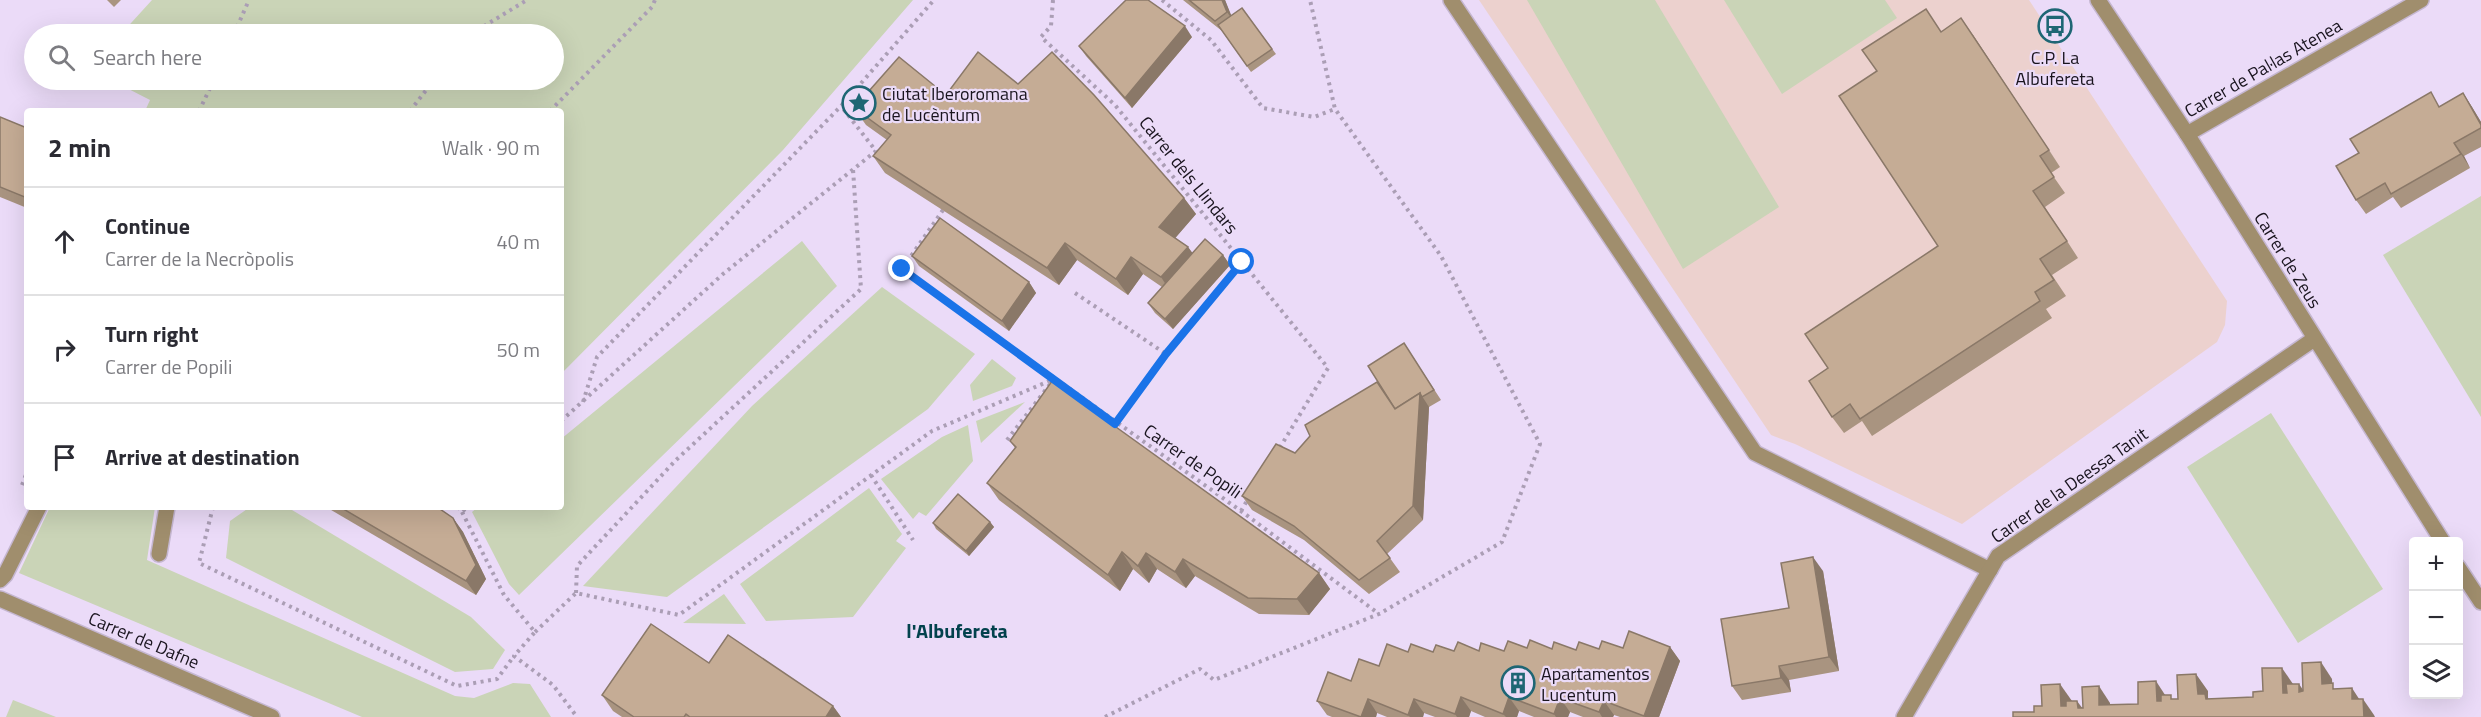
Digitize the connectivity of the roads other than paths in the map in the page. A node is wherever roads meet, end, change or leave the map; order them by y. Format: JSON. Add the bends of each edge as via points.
{"nodes":[{"id":1,"x":1451,"y":0,"type":"edge"},
{"id":2,"x":2098,"y":0,"type":"edge"},
{"id":3,"x":2421,"y":0,"type":"edge"},
{"id":4,"x":2187,"y":134,"type":"junction"},
{"id":5,"x":2314,"y":339,"type":"junction"},
{"id":6,"x":38,"y":510,"type":"edge"},
{"id":7,"x":166,"y":510,"type":"edge"},
{"id":8,"x":2440,"y":537,"type":"edge"},
{"id":9,"x":159,"y":555,"type":"dead end"},
{"id":10,"x":1990,"y":570,"type":"junction"},
{"id":11,"x":2463,"y":575,"type":"edge"},
{"id":12,"x":0,"y":580,"type":"edge"},
{"id":13,"x":0,"y":599,"type":"edge"},
{"id":14,"x":2481,"y":602,"type":"edge"},
{"id":15,"x":272,"y":717,"type":"edge"},
{"id":16,"x":1904,"y":717,"type":"edge"}],
"edges":[{"from":1,"to":10,"type":"street","via":[[1755,453]]},
{"from":2,"to":4,"type":"street","name":"Carrer de Zeus"},
{"from":3,"to":4,"type":"street","name":"Carrer de Pal·las Atenea"},
{"from":4,"to":5,"type":"street","name":"Carrer de Zeus"},
{"from":5,"to":8,"type":"street","name":"Carrer de Zeus"},
{"from":5,"to":10,"type":"street","name":"Carrer de la Deessa Tanit","via":[[1998,556]]},
{"from":6,"to":12,"type":"street"},
{"from":7,"to":9,"type":"street"},
{"from":10,"to":16,"type":"street","name":"Carrer de la Deessa Tanit"},
{"from":11,"to":14,"type":"street"},
{"from":13,"to":15,"type":"street","name":"Carrer de Dafne"}]}
